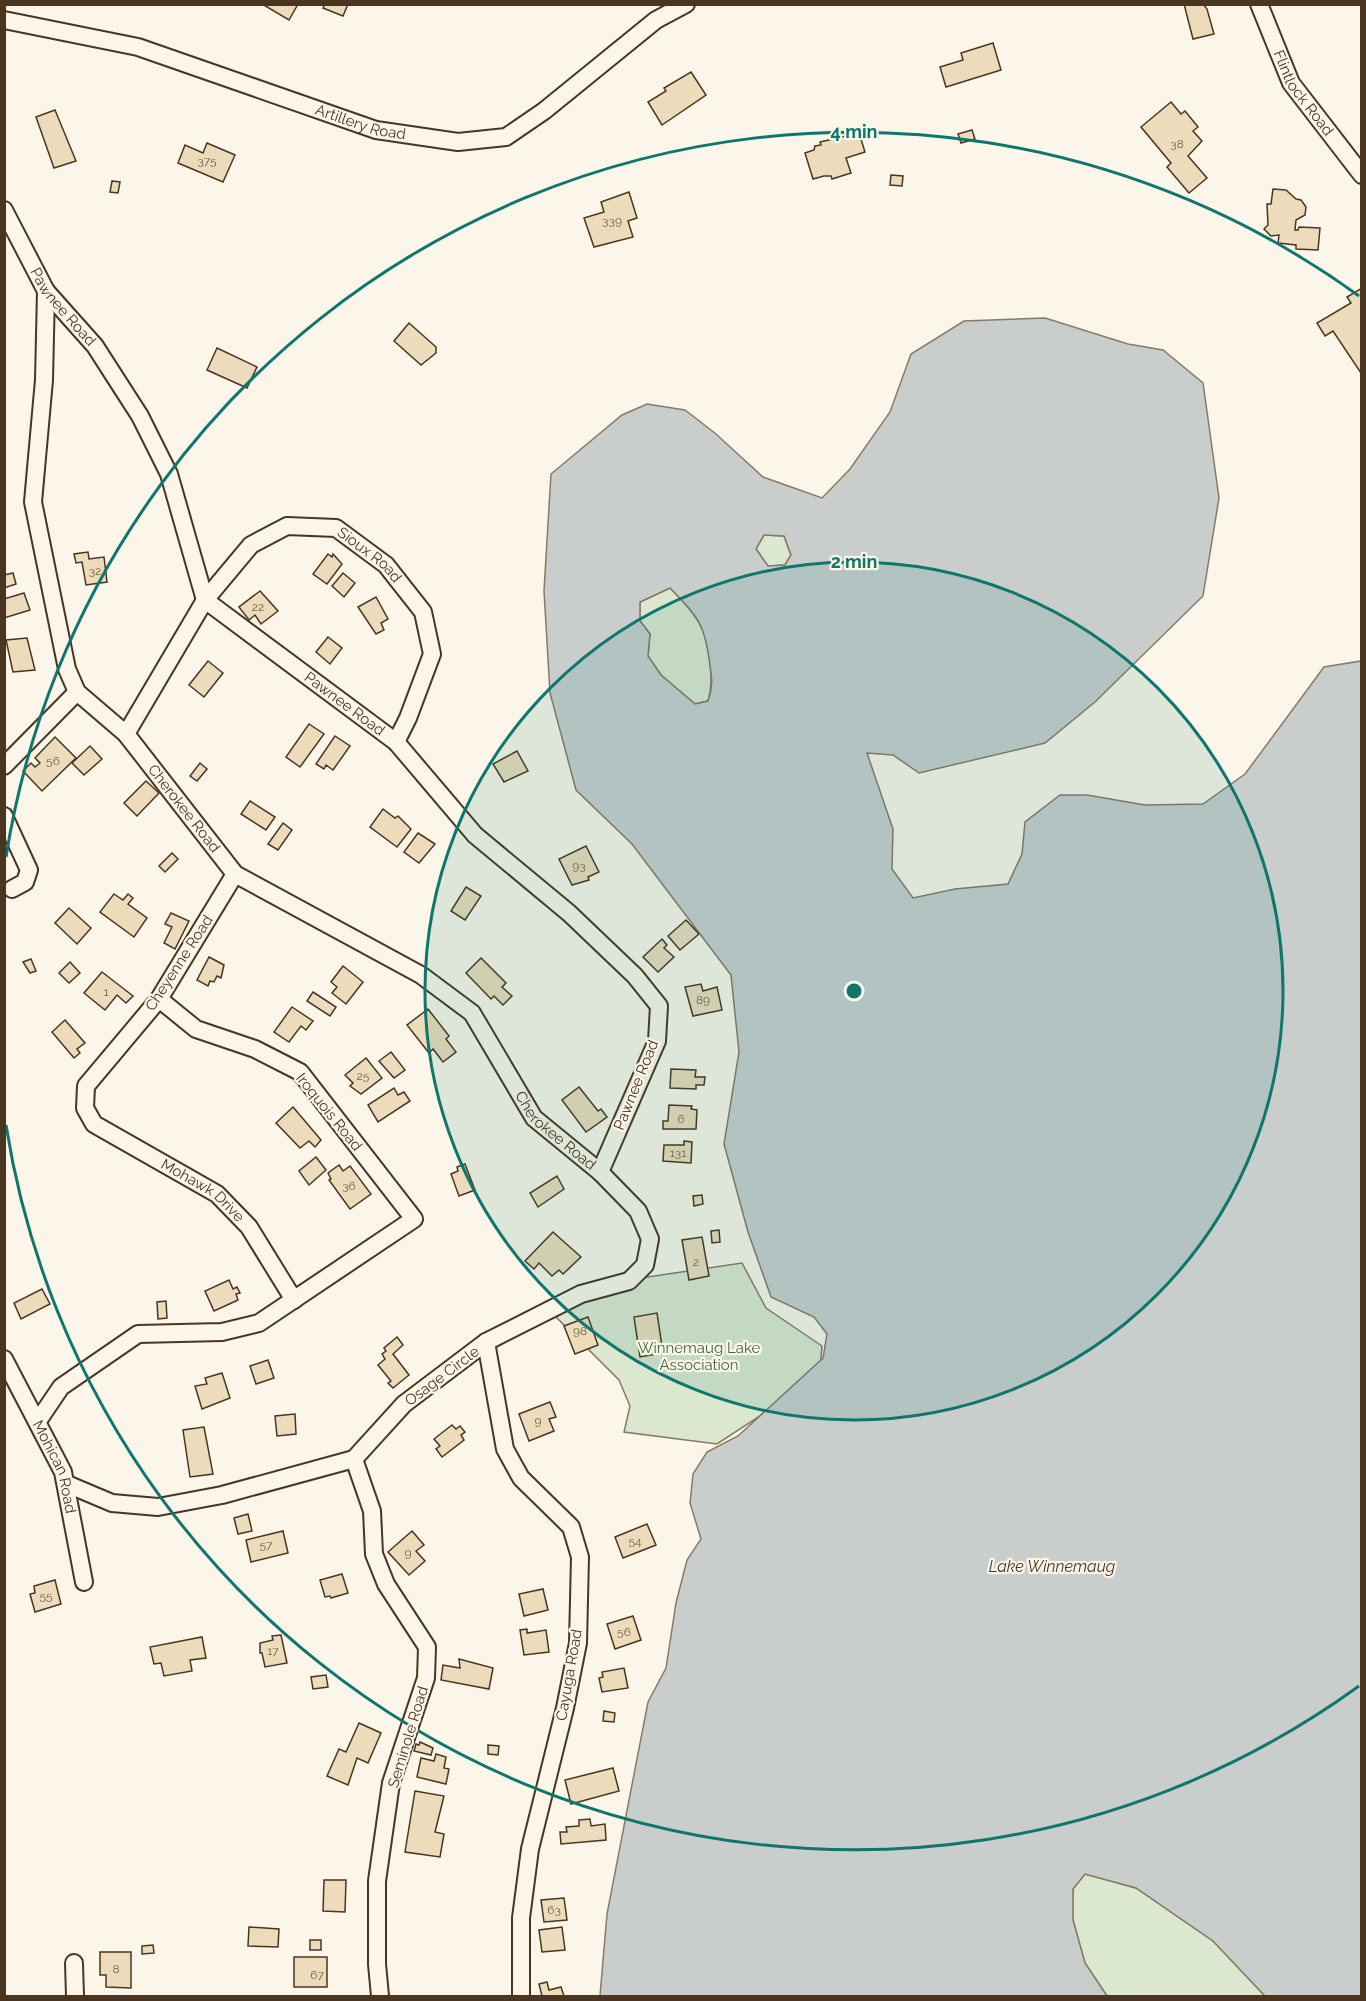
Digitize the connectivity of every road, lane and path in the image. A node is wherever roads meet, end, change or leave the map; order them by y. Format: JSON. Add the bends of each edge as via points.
{"nodes":[{"id":1,"x":686,"y":4,"type":"edge"},
{"id":2,"x":1259,"y":4,"type":"edge"},
{"id":3,"x":4,"y":20,"type":"edge"},
{"id":4,"x":1362,"y":175,"type":"edge"},
{"id":5,"x":4,"y":210,"type":"edge"},
{"id":6,"x":46,"y":291,"type":"junction"},
{"id":7,"x":205,"y":600,"type":"junction"},
{"id":8,"x":77,"y":692,"type":"junction"},
{"id":9,"x":126,"y":734,"type":"junction"},
{"id":10,"x":396,"y":742,"type":"junction"},
{"id":11,"x":4,"y":765,"type":"edge"},
{"id":12,"x":4,"y":816,"type":"edge"},
{"id":13,"x":235,"y":874,"type":"junction"},
{"id":14,"x":12,"y":889,"type":"dead end"},
{"id":15,"x":159,"y":999,"type":"junction"},
{"id":16,"x":85,"y":1108,"type":"joint"},
{"id":17,"x":600,"y":1172,"type":"junction"},
{"id":18,"x":294,"y":1300,"type":"junction"},
{"id":19,"x":486,"y":1342,"type":"junction"},
{"id":20,"x":4,"y":1359,"type":"edge"},
{"id":21,"x":38,"y":1421,"type":"junction"},
{"id":22,"x":354,"y":1459,"type":"junction"},
{"id":23,"x":67,"y":1484,"type":"junction"},
{"id":24,"x":84,"y":1582,"type":"dead end"},
{"id":25,"x":74,"y":1963,"type":"dead end"},
{"id":26,"x":75,"y":1996,"type":"edge"},
{"id":27,"x":380,"y":1996,"type":"edge"},
{"id":28,"x":521,"y":1996,"type":"edge"}],
"edges":[{"from":1,"to":3,"type":"street","name":"Artillery Road","via":[[656,20],[506,137],[458,142],[376,130],[138,47]]},
{"from":2,"to":4,"type":"street","name":"Flintlock Road","via":[[1292,83]]},
{"from":5,"to":6,"type":"street","name":"Pawnee Road"},
{"from":6,"to":7,"type":"street","name":"Pawnee Road","via":[[95,346],[140,416],[169,474]]},
{"from":6,"to":8,"type":"street","name":"Cherokee Road","via":[[44,380],[33,502],[67,669]]},
{"from":7,"to":9,"type":"street","name":"Sioux Road"},
{"from":7,"to":10,"type":"street","name":"Pawnee Road"},
{"from":7,"to":10,"type":"street","name":"Sioux Road","via":[[251,545],[287,525],[336,528],[386,565],[423,612],[432,654]]},
{"from":8,"to":9,"type":"street","name":"Cherokee Road"},
{"from":8,"to":11,"type":"street"},
{"from":9,"to":13,"type":"street","name":"Cherokee Road"},
{"from":10,"to":17,"type":"street","name":"Pawnee Road","via":[[474,835],[569,913],[635,976],[659,1006],[657,1041]]},
{"from":12,"to":14,"type":"street","via":[[28,870],[25,882]]},
{"from":13,"to":15,"type":"street","name":"Cheyenne Road"},
{"from":13,"to":17,"type":"street","name":"Cherokee Road","via":[[421,975],[472,1013],[534,1118]]},
{"from":15,"to":16,"type":"street","name":"Cheyenne Road","via":[[86,1086]]},
{"from":15,"to":18,"type":"street","name":"Iroquois Road","via":[[196,1029],[255,1050],[300,1072],[414,1219]]},
{"from":16,"to":18,"type":"street","name":"Mohawk Drive","via":[[94,1124],[216,1194],[249,1227]]},
{"from":17,"to":19,"type":"street","name":"Osage Circle","via":[[638,1211],[650,1239],[645,1265],[629,1281],[581,1294]]},
{"from":18,"to":21,"type":"street","via":[[260,1323],[222,1332],[138,1334],[61,1387]]},
{"from":19,"to":22,"type":"street","name":"Osage Circle","via":[[404,1404]]},
{"from":19,"to":28,"type":"street","name":"Cayuga Road","via":[[504,1449],[521,1478],[571,1527],[580,1557],[578,1643],[530,1849],[521,1918]]},
{"from":20,"to":21,"type":"street","name":"Mohican Road"},
{"from":21,"to":23,"type":"street","name":"Mohican Road"},
{"from":22,"to":23,"type":"street","via":[[222,1495],[158,1507],[112,1503]]},
{"from":22,"to":27,"type":"street","name":"Seminole Road","via":[[372,1510],[374,1554],[386,1584],[427,1647],[426,1678],[391,1783],[376,1881]]},
{"from":23,"to":24,"type":"street","name":"Mohican Road"},
{"from":25,"to":26,"type":"street"}]}
